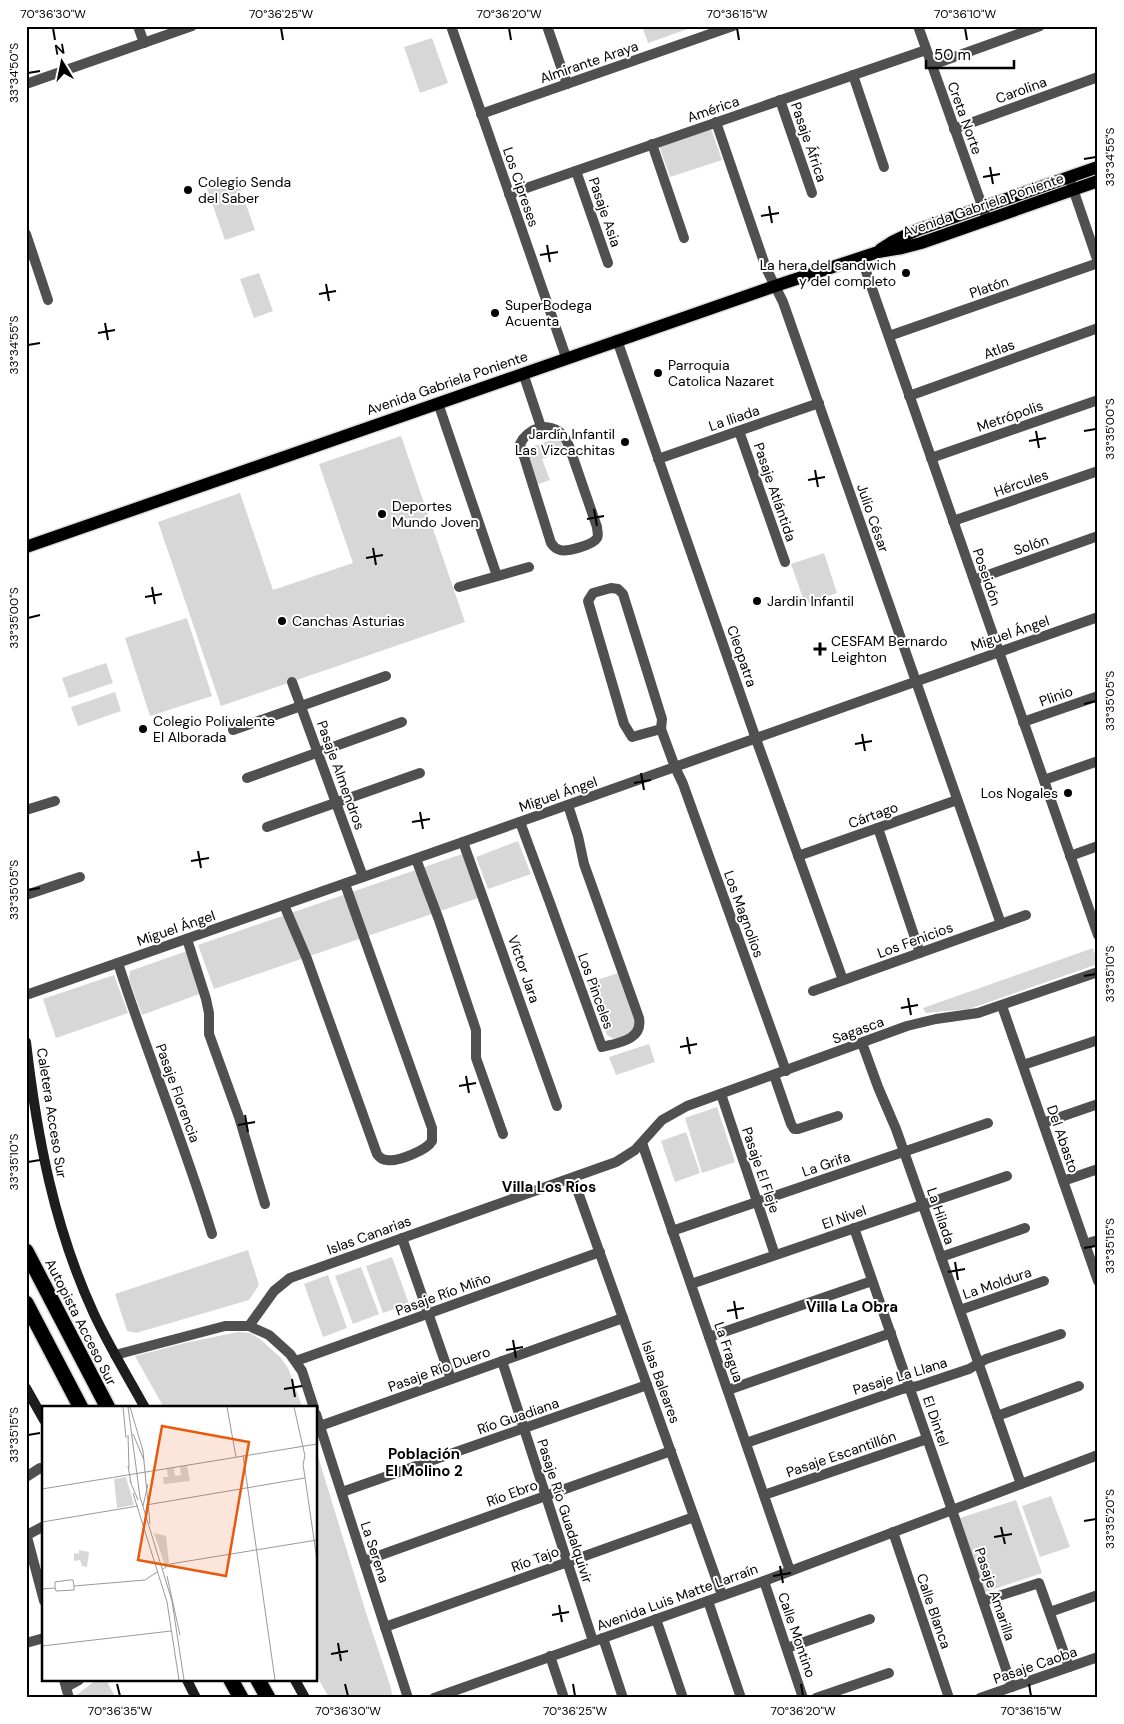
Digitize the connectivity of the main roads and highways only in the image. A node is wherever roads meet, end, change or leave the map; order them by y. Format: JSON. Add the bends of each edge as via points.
{"nodes":[{"id":1,"x":1098,"y":167,"type":"edge"},
{"id":2,"x":1098,"y":181,"type":"edge"},
{"id":3,"x":878,"y":252,"type":"junction"},
{"id":4,"x":26,"y":547,"type":"edge"},
{"id":5,"x":26,"y":1042,"type":"edge"},
{"id":6,"x":26,"y":1251,"type":"edge"},
{"id":7,"x":26,"y":1303,"type":"edge"},
{"id":8,"x":26,"y":1388,"type":"edge"},
{"id":9,"x":80,"y":1406,"type":"edge"},
{"id":10,"x":107,"y":1406,"type":"edge"},
{"id":11,"x":144,"y":1406,"type":"edge"},
{"id":12,"x":42,"y":1416,"type":"edge"},
{"id":13,"x":188,"y":1682,"type":"edge"},
{"id":14,"x":232,"y":1682,"type":"edge"},
{"id":15,"x":259,"y":1682,"type":"edge"},
{"id":16,"x":296,"y":1682,"type":"edge"},
{"id":17,"x":196,"y":1698,"type":"edge"},
{"id":18,"x":241,"y":1698,"type":"edge"},
{"id":19,"x":268,"y":1698,"type":"edge"},
{"id":20,"x":304,"y":1698,"type":"edge"}],
"edges":[{"from":1,"to":3,"type":"main road","name":"Avenida Gabriela Poniente","via":[[904,235]]},
{"from":2,"to":3,"type":"main road","name":"Avenida Gabriela Poniente","via":[[912,246]]},
{"from":3,"to":4,"type":"main road","name":"Avenida Gabriela Poniente"},
{"from":5,"to":11,"type":"main road","name":"Caletera Acceso Sur","via":[[41,1149],[68,1248],[104,1334]]},
{"from":6,"to":10,"type":"highway","name":"Autopista Acceso Sur"},
{"from":7,"to":9,"type":"highway"},
{"from":8,"to":12,"type":"main road"},
{"from":13,"to":17,"type":"main road"},
{"from":14,"to":18,"type":"highway"},
{"from":15,"to":19,"type":"highway"},
{"from":16,"to":20,"type":"main road"}]}
